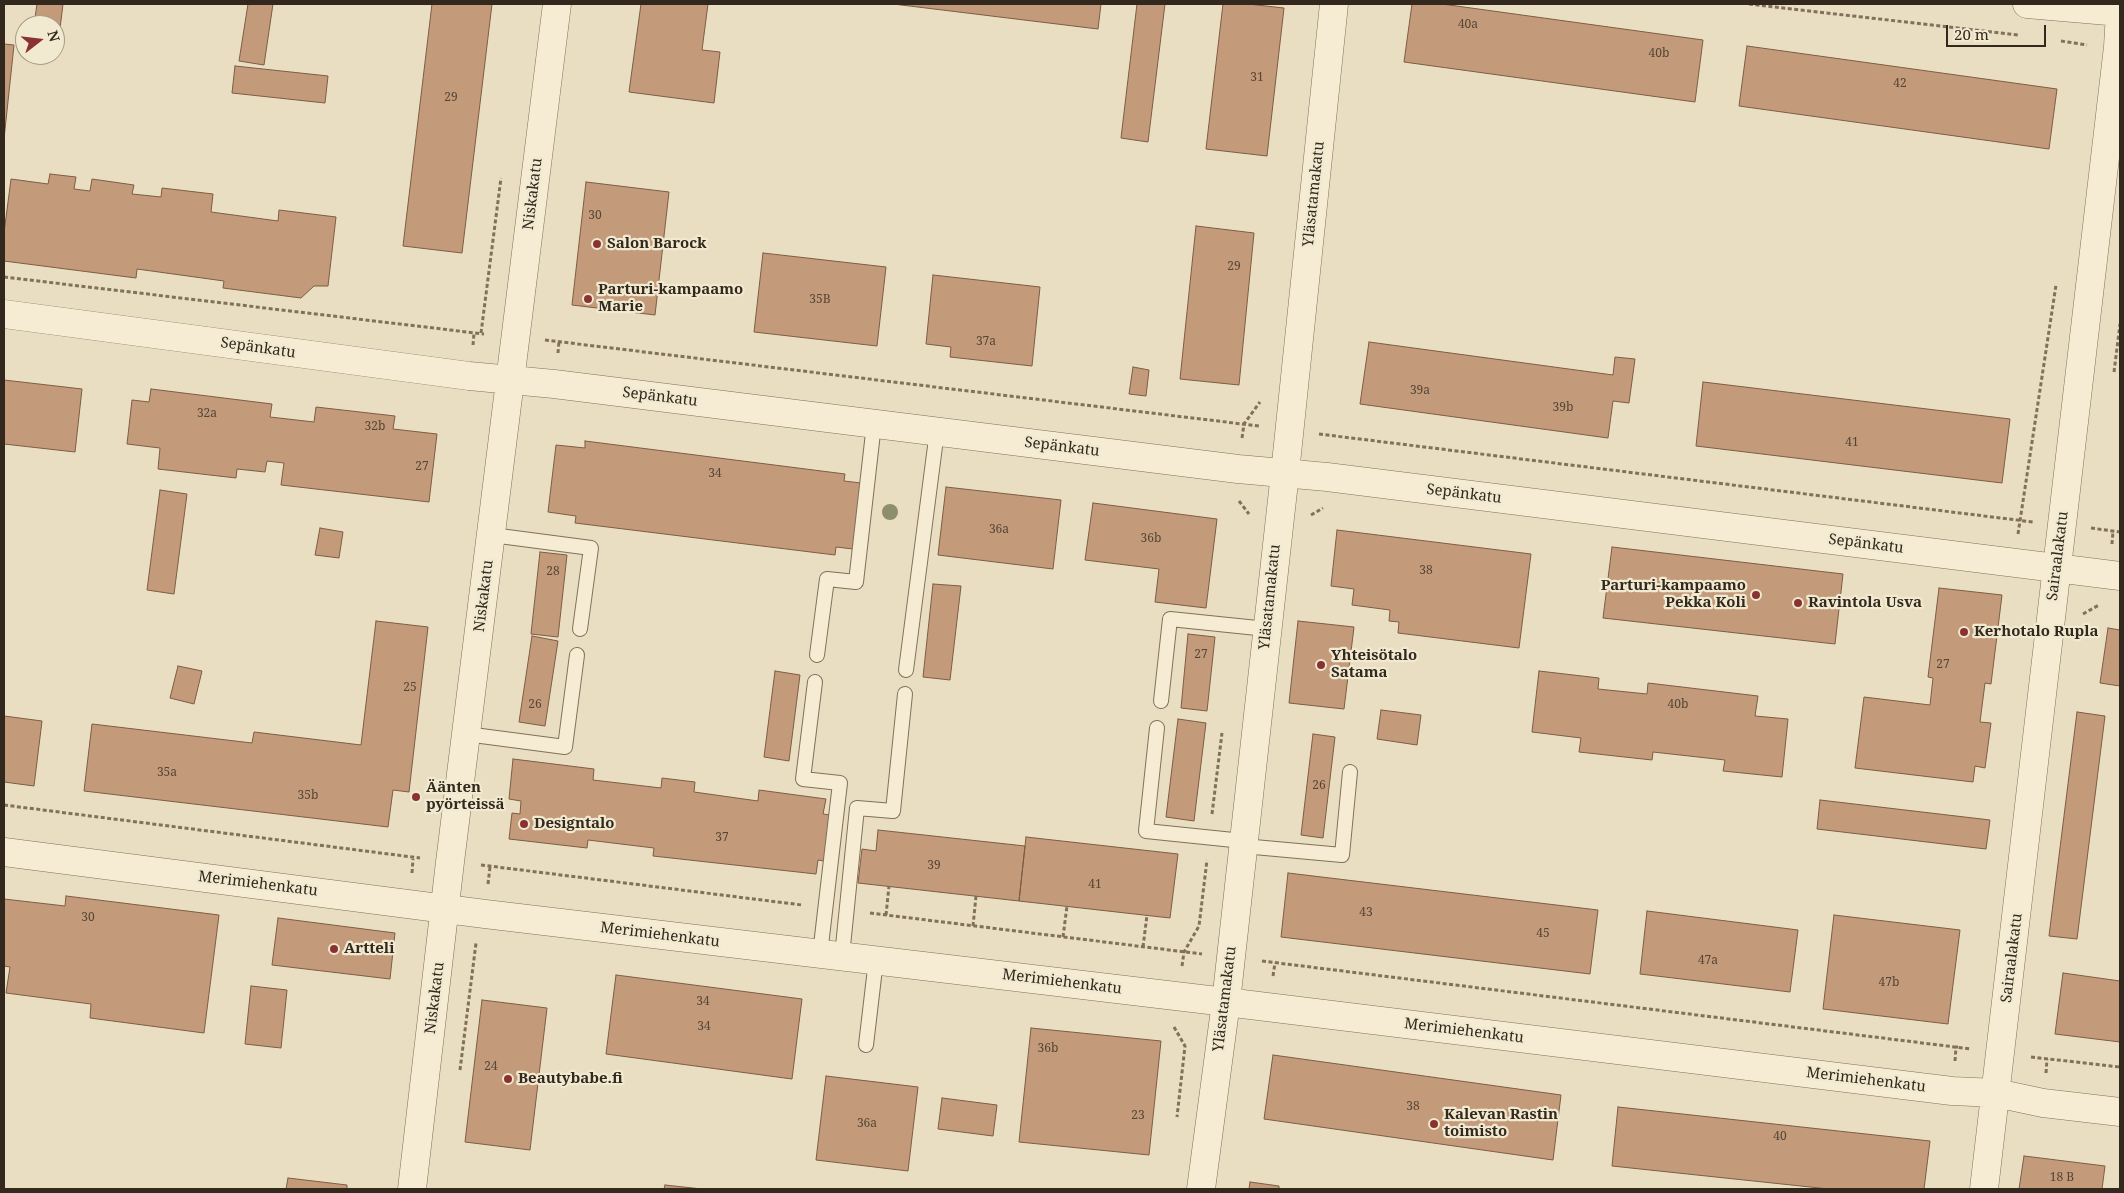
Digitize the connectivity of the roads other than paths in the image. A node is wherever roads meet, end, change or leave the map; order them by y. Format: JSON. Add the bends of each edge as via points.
{"nodes":[{"id":1,"x":557,"y":4,"type":"edge"},
{"id":2,"x":1334,"y":4,"type":"edge"},
{"id":3,"x":2027,"y":4,"type":"edge"},
{"id":4,"x":2120,"y":12,"type":"edge"},
{"id":5,"x":4,"y":314,"type":"edge"},
{"id":6,"x":510,"y":380,"type":"junction"},
{"id":7,"x":874,"y":424,"type":"junction"},
{"id":8,"x":936,"y":431,"type":"junction"},
{"id":9,"x":1285,"y":473,"type":"junction"},
{"id":10,"x":492,"y":535,"type":"junction"},
{"id":11,"x":2057,"y":568,"type":"junction"},
{"id":12,"x":2120,"y":576,"type":"edge"},
{"id":13,"x":580,"y":629,"type":"dead end"},
{"id":14,"x":1266,"y":630,"type":"junction"},
{"id":15,"x":577,"y":655,"type":"dead end"},
{"id":16,"x":817,"y":655,"type":"dead end"},
{"id":17,"x":906,"y":670,"type":"dead end"},
{"id":18,"x":814,"y":682,"type":"dead end"},
{"id":19,"x":905,"y":694,"type":"dead end"},
{"id":20,"x":1161,"y":701,"type":"dead end"},
{"id":21,"x":1157,"y":728,"type":"dead end"},
{"id":22,"x":466,"y":734,"type":"junction"},
{"id":23,"x":1350,"y":772,"type":"dead end"},
{"id":24,"x":1243,"y":843,"type":"junction"},
{"id":25,"x":4,"y":852,"type":"edge"},
{"id":26,"x":445,"y":908,"type":"junction"},
{"id":27,"x":831,"y":955,"type":"junction"},
{"id":28,"x":876,"y":960,"type":"junction"},
{"id":29,"x":1226,"y":1002,"type":"junction"},
{"id":30,"x":866,"y":1045,"type":"dead end"},
{"id":31,"x":1996,"y":1094,"type":"junction"},
{"id":32,"x":2120,"y":1112,"type":"edge"},
{"id":33,"x":412,"y":1189,"type":"edge"},
{"id":34,"x":1201,"y":1189,"type":"edge"},
{"id":35,"x":1984,"y":1189,"type":"edge"}],
"edges":[{"from":1,"to":6,"type":"street","name":"Niskakatu"},
{"from":2,"to":9,"type":"street","name":"Yläsatamakatu"},
{"from":3,"to":4,"type":"street"},
{"from":4,"to":11,"type":"street","name":"Sairaalakatu"},
{"from":5,"to":6,"type":"street","name":"Sepänkatu"},
{"from":6,"to":7,"type":"street","name":"Sepänkatu"},
{"from":6,"to":10,"type":"street","name":"Niskakatu"},
{"from":7,"to":8,"type":"street","name":"Sepänkatu"},
{"from":7,"to":16,"type":"lane","via":[[856,582],[826,578]]},
{"from":8,"to":9,"type":"street","name":"Sepänkatu"},
{"from":8,"to":17,"type":"lane"},
{"from":9,"to":11,"type":"street","name":"Sepänkatu"},
{"from":9,"to":14,"type":"street","name":"Yläsatamakatu"},
{"from":10,"to":13,"type":"lane","via":[[590,548]]},
{"from":10,"to":22,"type":"street","name":"Niskakatu"},
{"from":11,"to":12,"type":"street","name":"Sepänkatu"},
{"from":11,"to":31,"type":"street","name":"Sairaalakatu"},
{"from":14,"to":20,"type":"lane","via":[[1170,619]]},
{"from":14,"to":24,"type":"street","name":"Yläsatamakatu"},
{"from":15,"to":22,"type":"lane","via":[[565,747]]},
{"from":18,"to":27,"type":"lane","via":[[803,779],[840,784],[825,908]]},
{"from":19,"to":27,"type":"lane","via":[[893,811],[857,808],[847,910]]},
{"from":21,"to":24,"type":"lane","via":[[1146,831]]},
{"from":22,"to":26,"type":"street","name":"Niskakatu"},
{"from":23,"to":24,"type":"lane","via":[[1342,855]]},
{"from":24,"to":29,"type":"street","name":"Yläsatamakatu"},
{"from":25,"to":26,"type":"street","name":"Merimiehenkatu"},
{"from":26,"to":27,"type":"street","name":"Merimiehenkatu"},
{"from":26,"to":33,"type":"street","name":"Niskakatu"},
{"from":27,"to":28,"type":"street","name":"Merimiehenkatu"},
{"from":28,"to":29,"type":"street","name":"Merimiehenkatu"},
{"from":28,"to":30,"type":"lane"},
{"from":29,"to":31,"type":"street","name":"Merimiehenkatu"},
{"from":29,"to":34,"type":"street","name":"Yläsatamakatu"},
{"from":31,"to":32,"type":"street","name":"Merimiehenkatu"},
{"from":31,"to":35,"type":"street","name":"Sairaalakatu"}]}
